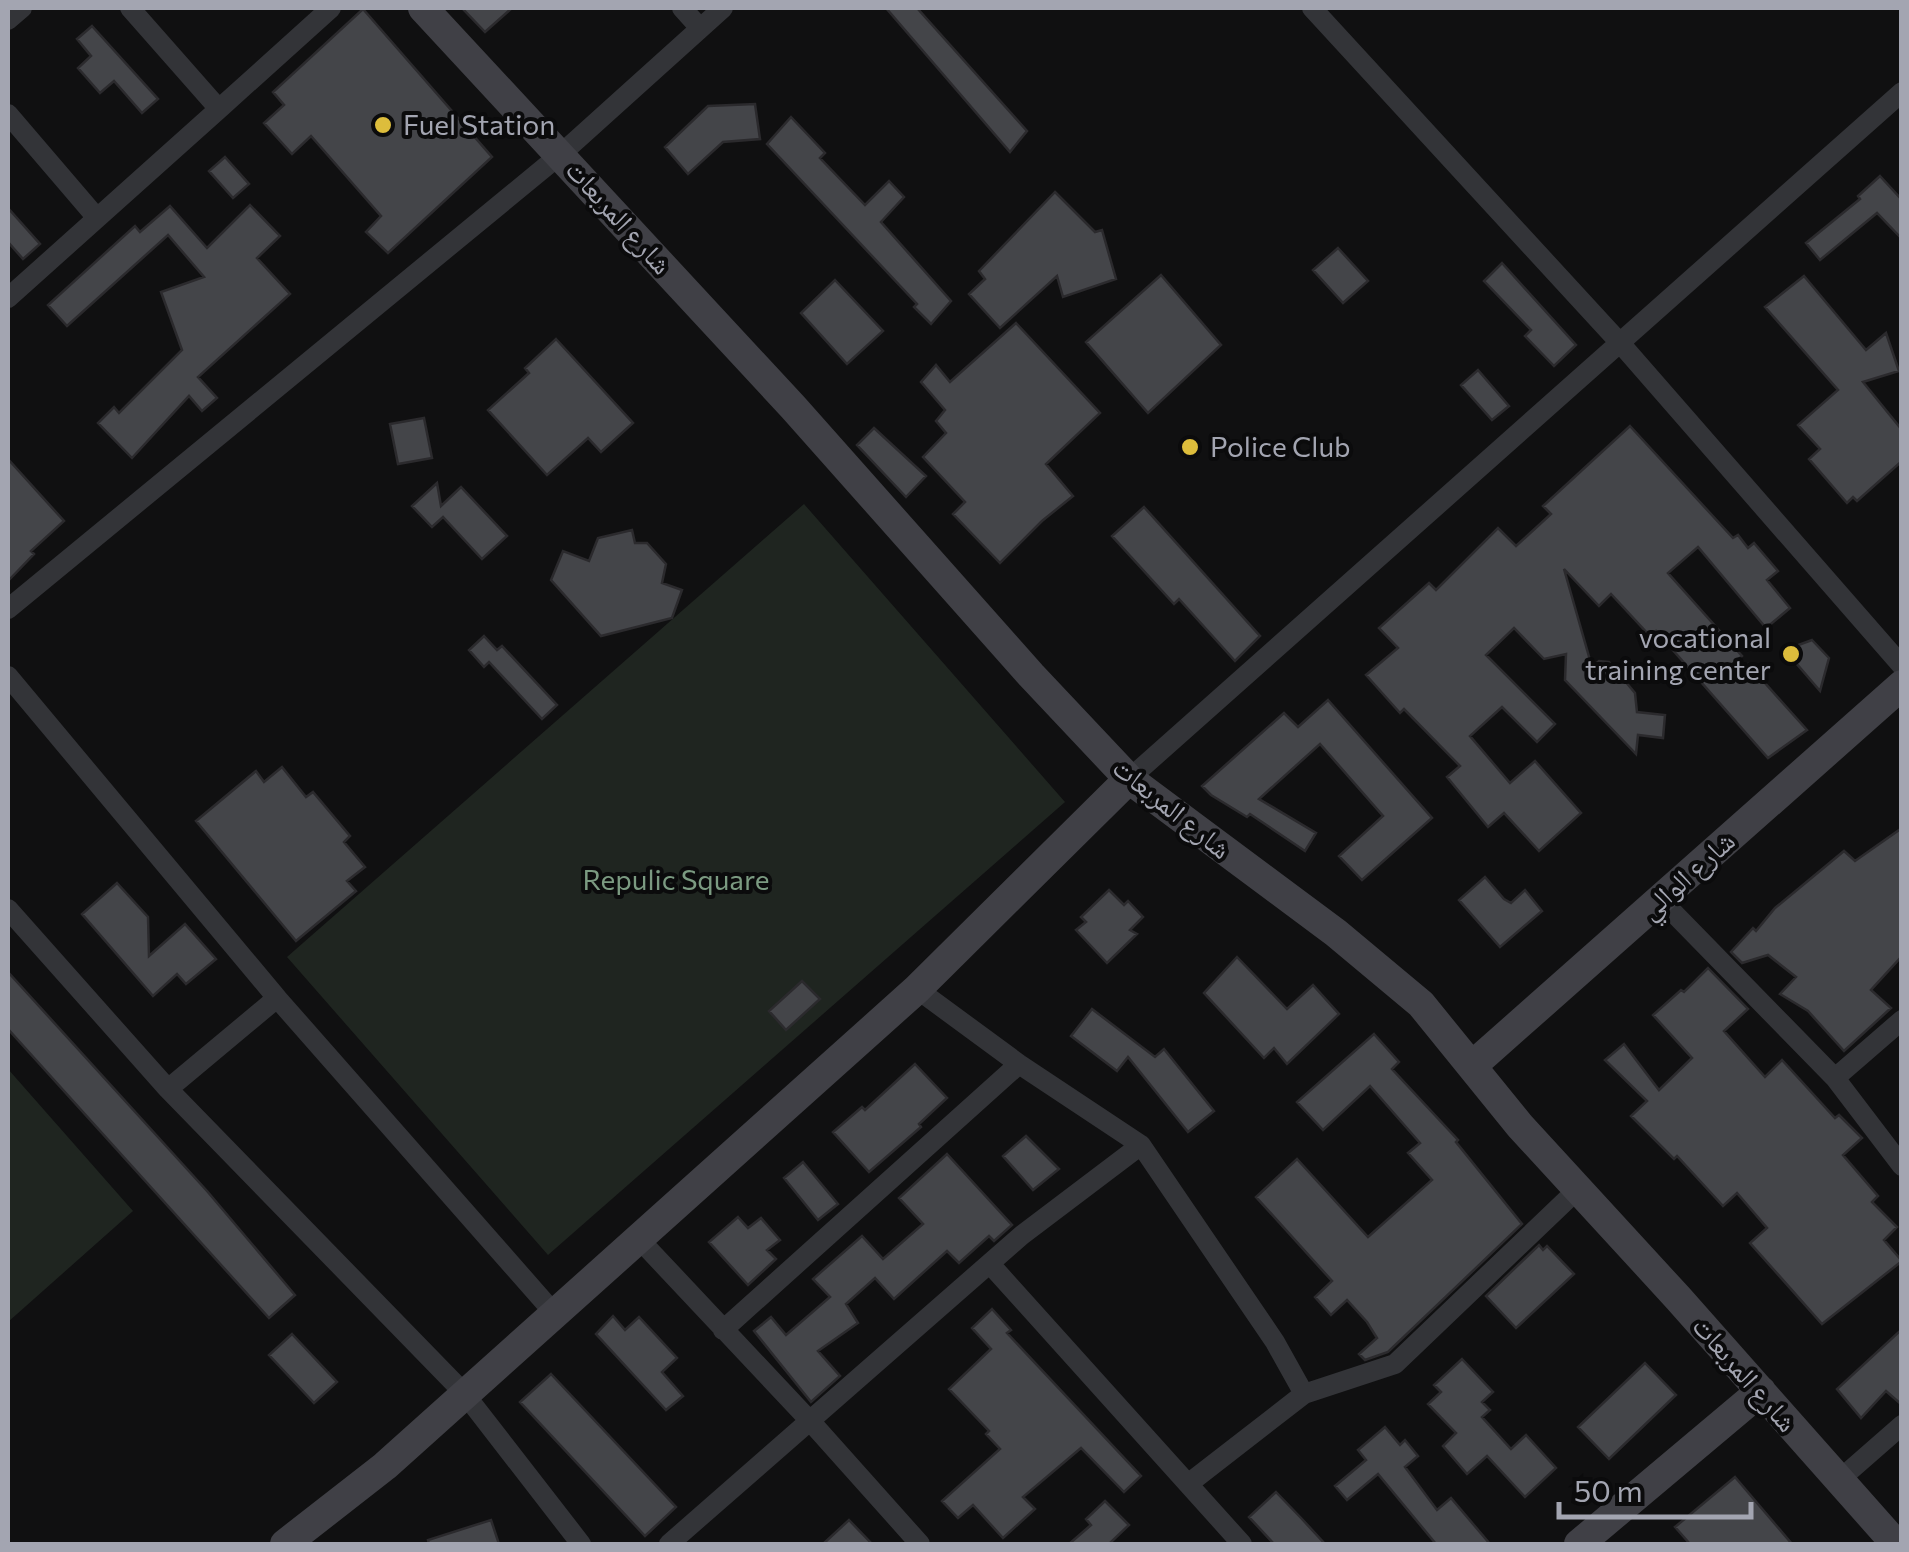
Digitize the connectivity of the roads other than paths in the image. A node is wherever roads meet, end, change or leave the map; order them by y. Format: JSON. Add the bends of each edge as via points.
{"nodes":[{"id":1,"x":22,"y":8,"type":"edge"},
{"id":2,"x":130,"y":8,"type":"edge"},
{"id":3,"x":332,"y":8,"type":"edge"},
{"id":4,"x":423,"y":8,"type":"edge"},
{"id":5,"x":682,"y":8,"type":"edge"},
{"id":6,"x":723,"y":8,"type":"edge"},
{"id":7,"x":1312,"y":8,"type":"edge"},
{"id":8,"x":8,"y":20,"type":"edge"},
{"id":9,"x":700,"y":28,"type":"junction"},
{"id":10,"x":1902,"y":92,"type":"edge"},
{"id":11,"x":219,"y":109,"type":"junction"},
{"id":12,"x":8,"y":114,"type":"edge"},
{"id":13,"x":561,"y":154,"type":"junction"},
{"id":14,"x":97,"y":218,"type":"junction"},
{"id":15,"x":8,"y":298,"type":"edge"},
{"id":16,"x":1621,"y":344,"type":"junction"},
{"id":17,"x":8,"y":609,"type":"edge"},
{"id":18,"x":1902,"y":666,"type":"edge"},
{"id":19,"x":8,"y":676,"type":"edge"},
{"id":20,"x":1902,"y":685,"type":"edge"},
{"id":21,"x":1129,"y":780,"type":"junction"},
{"id":22,"x":1661,"y":900,"type":"junction"},
{"id":23,"x":8,"y":909,"type":"edge"},
{"id":24,"x":917,"y":988,"type":"junction"},
{"id":25,"x":277,"y":998,"type":"junction"},
{"id":26,"x":1902,"y":1020,"type":"edge"},
{"id":27,"x":1019,"y":1064,"type":"junction"},
{"id":28,"x":1473,"y":1065,"type":"junction"},
{"id":29,"x":1835,"y":1078,"type":"junction"},
{"id":30,"x":168,"y":1088,"type":"junction"},
{"id":31,"x":1141,"y":1145,"type":"junction"},
{"id":32,"x":1902,"y":1166,"type":"edge"},
{"id":33,"x":1578,"y":1189,"type":"junction"},
{"id":34,"x":639,"y":1239,"type":"junction"},
{"id":35,"x":990,"y":1264,"type":"junction"},
{"id":36,"x":554,"y":1314,"type":"junction"},
{"id":37,"x":723,"y":1330,"type":"junction"},
{"id":38,"x":1761,"y":1391,"type":"junction"},
{"id":39,"x":464,"y":1393,"type":"junction"},
{"id":40,"x":1304,"y":1394,"type":"junction"},
{"id":41,"x":811,"y":1422,"type":"junction"},
{"id":42,"x":1902,"y":1425,"type":"edge"},
{"id":43,"x":1838,"y":1482,"type":"junction"},
{"id":44,"x":1188,"y":1484,"type":"junction"},
{"id":45,"x":285,"y":1544,"type":"edge"},
{"id":46,"x":581,"y":1544,"type":"edge"},
{"id":47,"x":669,"y":1544,"type":"edge"},
{"id":48,"x":920,"y":1544,"type":"edge"},
{"id":49,"x":1242,"y":1544,"type":"edge"},
{"id":50,"x":1579,"y":1544,"type":"edge"},
{"id":51,"x":1896,"y":1544,"type":"edge"}],
"edges":[{"from":1,"to":8,"type":"street"},
{"from":2,"to":11,"type":"street"},
{"from":3,"to":11,"type":"street"},
{"from":4,"to":13,"type":"main road","name":"شارع المربعات"},
{"from":5,"to":9,"type":"street"},
{"from":6,"to":9,"type":"street"},
{"from":7,"to":16,"type":"street"},
{"from":9,"to":13,"type":"street"},
{"from":10,"to":16,"type":"street"},
{"from":11,"to":14,"type":"street"},
{"from":12,"to":14,"type":"street"},
{"from":13,"to":17,"type":"street"},
{"from":13,"to":21,"type":"main road","name":"شارع المربعات"},
{"from":14,"to":15,"type":"street"},
{"from":16,"to":18,"type":"street"},
{"from":16,"to":21,"type":"street"},
{"from":19,"to":25,"type":"street"},
{"from":20,"to":22,"type":"main road","name":"شارع الوالي"},
{"from":21,"to":24,"type":"main road"},
{"from":21,"to":28,"type":"main road","name":"شارع المربعات","via":[[1370,960],[1421,1004]]},
{"from":22,"to":28,"type":"main road","name":"شارع الوالي"},
{"from":22,"to":29,"type":"street"},
{"from":23,"to":30,"type":"street"},
{"from":24,"to":27,"type":"street"},
{"from":24,"to":34,"type":"main road"},
{"from":25,"to":30,"type":"street"},
{"from":25,"to":36,"type":"street"},
{"from":26,"to":29,"type":"street"},
{"from":27,"to":31,"type":"street"},
{"from":27,"to":37,"type":"street"},
{"from":28,"to":33,"type":"main road","name":"شارع المربعات"},
{"from":29,"to":32,"type":"street"},
{"from":30,"to":39,"type":"street"},
{"from":31,"to":35,"type":"street"},
{"from":31,"to":40,"type":"street"},
{"from":33,"to":38,"type":"main road","name":"شارع المربعات"},
{"from":33,"to":40,"type":"street","via":[[1395,1364]]},
{"from":34,"to":36,"type":"main road"},
{"from":34,"to":37,"type":"street"},
{"from":35,"to":41,"type":"street"},
{"from":35,"to":44,"type":"street"},
{"from":36,"to":39,"type":"main road"},
{"from":37,"to":41,"type":"street"},
{"from":38,"to":43,"type":"main road","name":"شارع المربعات"},
{"from":38,"to":50,"type":"main road"},
{"from":39,"to":45,"type":"main road"},
{"from":39,"to":46,"type":"street"},
{"from":40,"to":44,"type":"street"},
{"from":41,"to":47,"type":"street"},
{"from":41,"to":48,"type":"street"},
{"from":42,"to":43,"type":"street"},
{"from":43,"to":51,"type":"main road","name":"شارع المربعات"},
{"from":44,"to":49,"type":"street"}]}
